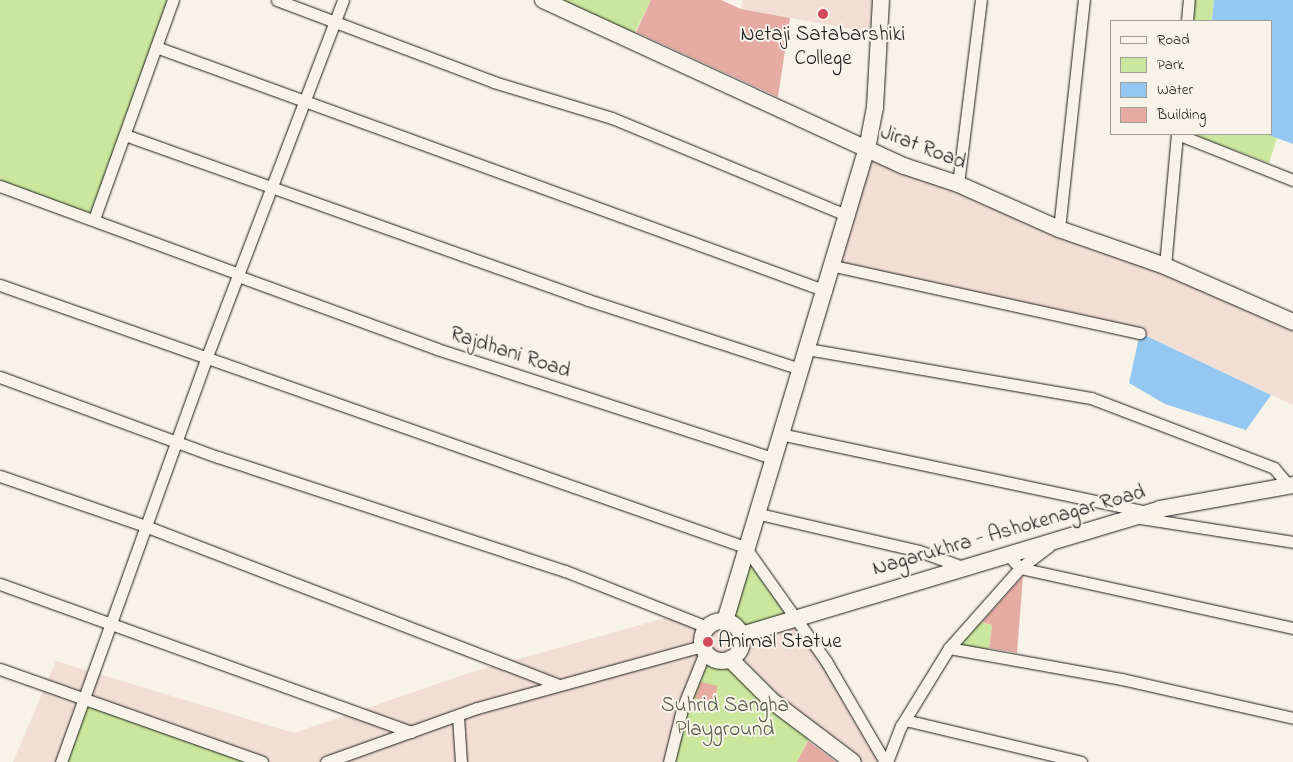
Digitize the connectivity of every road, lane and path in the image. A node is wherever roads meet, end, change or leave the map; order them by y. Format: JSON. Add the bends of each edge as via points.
{"nodes":[{"id":1,"x":173,"y":0,"type":"edge"},
{"id":2,"x":277,"y":0,"type":"edge"},
{"id":3,"x":343,"y":0,"type":"edge"},
{"id":4,"x":543,"y":0,"type":"edge"},
{"id":5,"x":881,"y":0,"type":"edge"},
{"id":6,"x":981,"y":0,"type":"edge"},
{"id":7,"x":1084,"y":0,"type":"edge"},
{"id":8,"x":1189,"y":0,"type":"edge"},
{"id":9,"x":1187,"y":20,"type":"edge"},
{"id":10,"x":333,"y":23,"type":"junction"},
{"id":11,"x":156,"y":47,"type":"junction"},
{"id":12,"x":304,"y":102,"type":"junction"},
{"id":13,"x":125,"y":135,"type":"junction"},
{"id":14,"x":1177,"y":135,"type":"edge"},
{"id":15,"x":1180,"y":135,"type":"edge"},
{"id":16,"x":867,"y":149,"type":"junction"},
{"id":17,"x":1293,"y":180,"type":"edge"},
{"id":18,"x":958,"y":184,"type":"junction"},
{"id":19,"x":0,"y":186,"type":"edge"},
{"id":20,"x":272,"y":186,"type":"junction"},
{"id":21,"x":849,"y":216,"type":"junction"},
{"id":22,"x":94,"y":219,"type":"junction"},
{"id":23,"x":1059,"y":229,"type":"junction"},
{"id":24,"x":834,"y":266,"type":"junction"},
{"id":25,"x":1166,"y":266,"type":"junction"},
{"id":26,"x":239,"y":275,"type":"junction"},
{"id":27,"x":0,"y":285,"type":"edge"},
{"id":28,"x":826,"y":291,"type":"junction"},
{"id":29,"x":1293,"y":322,"type":"edge"},
{"id":30,"x":1140,"y":333,"type":"dead end"},
{"id":31,"x":807,"y":349,"type":"junction"},
{"id":32,"x":206,"y":359,"type":"junction"},
{"id":33,"x":800,"y":369,"type":"junction"},
{"id":34,"x":0,"y":377,"type":"edge"},
{"id":35,"x":780,"y":434,"type":"junction"},
{"id":36,"x":176,"y":442,"type":"junction"},
{"id":37,"x":772,"y":458,"type":"junction"},
{"id":38,"x":0,"y":476,"type":"edge"},
{"id":39,"x":1291,"y":485,"type":"edge"},
{"id":40,"x":1148,"y":512,"type":"junction"},
{"id":41,"x":755,"y":513,"type":"junction"},
{"id":42,"x":1132,"y":517,"type":"junction"},
{"id":43,"x":145,"y":526,"type":"junction"},
{"id":44,"x":1293,"y":542,"type":"edge"},
{"id":45,"x":745,"y":547,"type":"junction"},
{"id":46,"x":1014,"y":562,"type":"junction"},
{"id":47,"x":963,"y":567,"type":"junction"},
{"id":48,"x":0,"y":584,"type":"edge"},
{"id":49,"x":794,"y":618,"type":"junction"},
{"id":50,"x":725,"y":621,"type":"junction"},
{"id":51,"x":111,"y":624,"type":"junction"},
{"id":52,"x":707,"y":627,"type":"junction"},
{"id":53,"x":1293,"y":628,"type":"edge"},
{"id":54,"x":741,"y":635,"type":"junction"},
{"id":55,"x":949,"y":648,"type":"junction"},
{"id":56,"x":704,"y":649,"type":"junction"},
{"id":57,"x":730,"y":659,"type":"junction"},
{"id":58,"x":0,"y":669,"type":"edge"},
{"id":59,"x":557,"y":684,"type":"junction"},
{"id":60,"x":85,"y":698,"type":"junction"},
{"id":61,"x":458,"y":716,"type":"junction"},
{"id":62,"x":1293,"y":718,"type":"edge"},
{"id":63,"x":905,"y":720,"type":"junction"},
{"id":64,"x":411,"y":732,"type":"junction"},
{"id":65,"x":849,"y":761,"type":"edge"},
{"id":66,"x":61,"y":762,"type":"edge"},
{"id":67,"x":262,"y":762,"type":"edge"},
{"id":68,"x":326,"y":762,"type":"edge"},
{"id":69,"x":461,"y":762,"type":"edge"},
{"id":70,"x":669,"y":762,"type":"edge"},
{"id":71,"x":886,"y":762,"type":"edge"},
{"id":72,"x":1081,"y":762,"type":"edge"}],
"edges":[{"from":1,"to":11,"type":"street"},
{"from":2,"to":10,"type":"street"},
{"from":3,"to":10,"type":"street"},
{"from":4,"to":16,"type":"main road","name":"Jirat Road"},
{"from":5,"to":16,"type":"main road","via":[[875,107]]},
{"from":6,"to":18,"type":"street"},
{"from":7,"to":23,"type":"street"},
{"from":8,"to":9,"type":"street"},
{"from":10,"to":12,"type":"street"},
{"from":10,"to":21,"type":"street","via":[[494,82],[612,118]]},
{"from":11,"to":12,"type":"street"},
{"from":11,"to":13,"type":"street"},
{"from":12,"to":20,"type":"street"},
{"from":12,"to":28,"type":"street"},
{"from":13,"to":20,"type":"street"},
{"from":13,"to":22,"type":"street"},
{"from":14,"to":25,"type":"street"},
{"from":15,"to":17,"type":"street"},
{"from":16,"to":18,"type":"main road","name":"Jirat Road"},
{"from":16,"to":21,"type":"main road"},
{"from":18,"to":23,"type":"main road","name":"Jirat Road"},
{"from":19,"to":22,"type":"street","name":"Rajdhani Road"},
{"from":20,"to":26,"type":"street"},
{"from":20,"to":33,"type":"street","via":[[588,300]]},
{"from":21,"to":24,"type":"main road"},
{"from":22,"to":26,"type":"street","name":"Rajdhani Road"},
{"from":23,"to":25,"type":"main road","name":"Jirat Road"},
{"from":24,"to":28,"type":"main road"},
{"from":24,"to":30,"type":"street"},
{"from":25,"to":29,"type":"main road","name":"Jirat Road"},
{"from":26,"to":32,"type":"street"},
{"from":26,"to":37,"type":"street","name":"Rajdhani Road","via":[[437,350]]},
{"from":27,"to":32,"type":"street"},
{"from":28,"to":31,"type":"main road"},
{"from":31,"to":33,"type":"main road"},
{"from":31,"to":39,"type":"street","via":[[1091,398],[1274,468]]},
{"from":32,"to":36,"type":"street"},
{"from":32,"to":45,"type":"street"},
{"from":33,"to":35,"type":"main road"},
{"from":34,"to":36,"type":"street"},
{"from":35,"to":37,"type":"main road"},
{"from":35,"to":40,"type":"street"},
{"from":36,"to":43,"type":"street"},
{"from":36,"to":52,"type":"street","via":[[565,571]]},
{"from":37,"to":41,"type":"main road"},
{"from":38,"to":43,"type":"street"},
{"from":39,"to":40,"type":"main road","name":"Nagarukhra - Ashokenagar Road"},
{"from":40,"to":42,"type":"main road","name":"Nagarukhra - Ashokenagar Road"},
{"from":41,"to":45,"type":"main road"},
{"from":41,"to":47,"type":"street","via":[[919,551]]},
{"from":42,"to":44,"type":"street"},
{"from":42,"to":46,"type":"main road","name":"Nagarukhra - Ashokenagar Road","via":[[1059,538]]},
{"from":43,"to":51,"type":"street"},
{"from":43,"to":59,"type":"street"},
{"from":45,"to":49,"type":"street"},
{"from":45,"to":50,"type":"main road"},
{"from":46,"to":47,"type":"main road","name":"Nagarukhra - Ashokenagar Road"},
{"from":46,"to":53,"type":"street"},
{"from":46,"to":55,"type":"street"},
{"from":47,"to":49,"type":"main road","name":"Nagarukhra - Ashokenagar Road"},
{"from":48,"to":51,"type":"street"},
{"from":49,"to":54,"type":"main road","name":"Nagarukhra - Ashokenagar Road"},
{"from":49,"to":71,"type":"street","via":[[845,691]]},
{"from":50,"to":52,"type":"main road"},
{"from":50,"to":54,"type":"main road"},
{"from":51,"to":60,"type":"street"},
{"from":51,"to":64,"type":"street"},
{"from":52,"to":56,"type":"main road"},
{"from":54,"to":57,"type":"main road","via":[[739,650]]},
{"from":55,"to":62,"type":"street","via":[[1122,679]]},
{"from":55,"to":63,"type":"street"},
{"from":56,"to":57,"type":"main road","via":[[716,660]]},
{"from":56,"to":59,"type":"street"},
{"from":56,"to":70,"type":"street","via":[[682,709]]},
{"from":57,"to":65,"type":"main road","via":[[772,702]]},
{"from":58,"to":60,"type":"street"},
{"from":59,"to":61,"type":"street"},
{"from":60,"to":66,"type":"street"},
{"from":60,"to":67,"type":"street"},
{"from":61,"to":64,"type":"street"},
{"from":61,"to":69,"type":"street"},
{"from":63,"to":71,"type":"street"},
{"from":63,"to":72,"type":"street"},
{"from":64,"to":68,"type":"street"}]}
